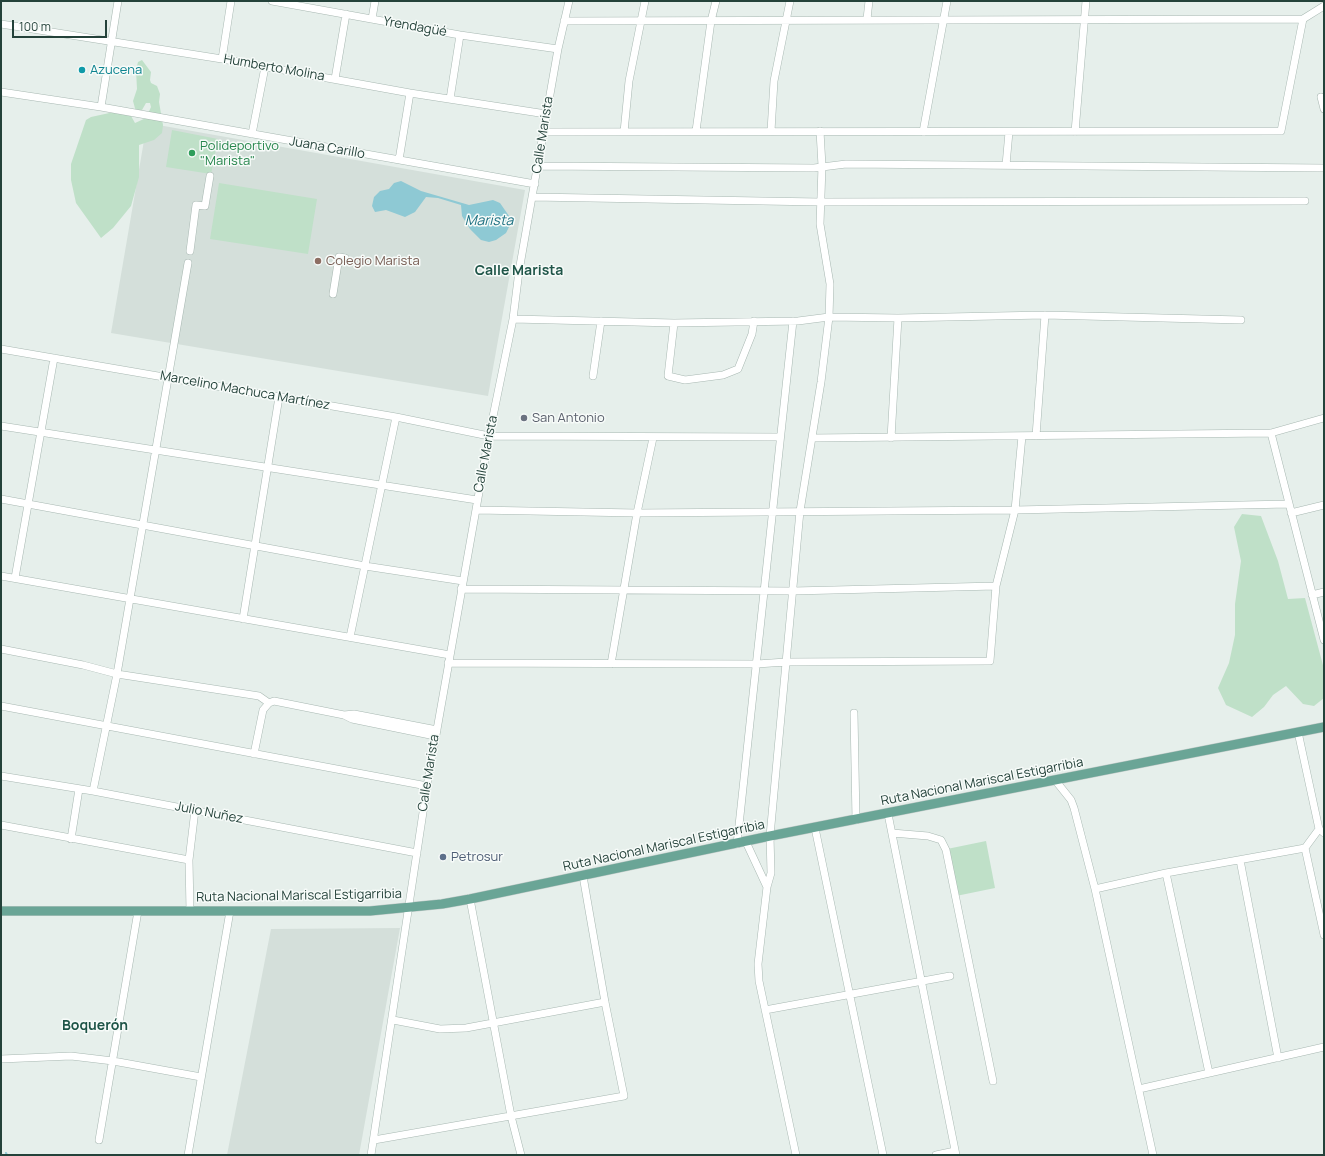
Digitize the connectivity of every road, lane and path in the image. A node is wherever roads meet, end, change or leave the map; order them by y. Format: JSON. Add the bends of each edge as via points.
{"nodes":[{"id":1,"x":118,"y":1,"type":"edge"},
{"id":2,"x":231,"y":1,"type":"edge"},
{"id":3,"x":272,"y":1,"type":"edge"},
{"id":4,"x":375,"y":1,"type":"edge"},
{"id":5,"x":569,"y":1,"type":"edge"},
{"id":6,"x":645,"y":1,"type":"edge"},
{"id":7,"x":716,"y":1,"type":"edge"},
{"id":8,"x":790,"y":1,"type":"edge"},
{"id":9,"x":869,"y":1,"type":"edge"},
{"id":10,"x":947,"y":1,"type":"edge"},
{"id":11,"x":1086,"y":1,"type":"edge"},
{"id":12,"x":1324,"y":6,"type":"edge"},
{"id":13,"x":346,"y":14,"type":"junction"},
{"id":14,"x":372,"y":19,"type":"junction"},
{"id":15,"x":867,"y":19,"type":"junction"},
{"id":16,"x":944,"y":19,"type":"junction"},
{"id":17,"x":1084,"y":19,"type":"junction"},
{"id":18,"x":1303,"y":19,"type":"junction"},
{"id":19,"x":786,"y":20,"type":"junction"},
{"id":20,"x":564,"y":21,"type":"junction"},
{"id":21,"x":642,"y":21,"type":"junction"},
{"id":22,"x":711,"y":21,"type":"junction"},
{"id":23,"x":1,"y":24,"type":"edge"},
{"id":24,"x":460,"y":35,"type":"junction"},
{"id":25,"x":112,"y":42,"type":"junction"},
{"id":26,"x":558,"y":49,"type":"junction"},
{"id":27,"x":222,"y":59,"type":"junction"},
{"id":28,"x":265,"y":66,"type":"junction"},
{"id":29,"x":335,"y":79,"type":"junction"},
{"id":30,"x":1,"y":92,"type":"edge"},
{"id":31,"x":410,"y":93,"type":"junction"},
{"id":32,"x":1321,"y":97,"type":"dead end"},
{"id":33,"x":450,"y":99,"type":"junction"},
{"id":34,"x":101,"y":108,"type":"junction"},
{"id":35,"x":1324,"y":109,"type":"edge"},
{"id":36,"x":546,"y":114,"type":"junction"},
{"id":37,"x":771,"y":131,"type":"junction"},
{"id":38,"x":820,"y":131,"type":"junction"},
{"id":39,"x":543,"y":132,"type":"junction"},
{"id":40,"x":624,"y":132,"type":"junction"},
{"id":41,"x":696,"y":132,"type":"junction"},
{"id":42,"x":923,"y":132,"type":"junction"},
{"id":43,"x":1009,"y":132,"type":"junction"},
{"id":44,"x":1075,"y":132,"type":"junction"},
{"id":45,"x":252,"y":134,"type":"junction"},
{"id":46,"x":399,"y":160,"type":"junction"},
{"id":47,"x":1006,"y":165,"type":"junction"},
{"id":48,"x":538,"y":166,"type":"junction"},
{"id":49,"x":822,"y":166,"type":"junction"},
{"id":50,"x":1324,"y":168,"type":"edge"},
{"id":51,"x":210,"y":176,"type":"dead end"},
{"id":52,"x":535,"y":184,"type":"junction"},
{"id":53,"x":532,"y":197,"type":"junction"},
{"id":54,"x":1305,"y":201,"type":"dead end"},
{"id":55,"x":820,"y":202,"type":"junction"},
{"id":56,"x":190,"y":251,"type":"dead end"},
{"id":57,"x":345,"y":258,"type":"dead end"},
{"id":58,"x":188,"y":263,"type":"dead end"},
{"id":59,"x":333,"y":294,"type":"dead end"},
{"id":60,"x":1045,"y":315,"type":"junction"},
{"id":61,"x":829,"y":317,"type":"junction"},
{"id":62,"x":898,"y":318,"type":"junction"},
{"id":63,"x":513,"y":319,"type":"junction"},
{"id":64,"x":793,"y":320,"type":"junction"},
{"id":65,"x":1241,"y":320,"type":"dead end"},
{"id":66,"x":601,"y":321,"type":"junction"},
{"id":67,"x":754,"y":321,"type":"junction"},
{"id":68,"x":674,"y":323,"type":"junction"},
{"id":69,"x":1,"y":349,"type":"edge"},
{"id":70,"x":54,"y":358,"type":"junction"},
{"id":71,"x":593,"y":376,"type":"dead end"},
{"id":72,"x":168,"y":377,"type":"junction"},
{"id":73,"x":279,"y":397,"type":"junction"},
{"id":74,"x":396,"y":417,"type":"junction"},
{"id":75,"x":1324,"y":418,"type":"edge"},
{"id":76,"x":1,"y":426,"type":"edge"},
{"id":77,"x":41,"y":432,"type":"junction"},
{"id":78,"x":1271,"y":433,"type":"junction"},
{"id":79,"x":489,"y":436,"type":"junction"},
{"id":80,"x":1022,"y":436,"type":"junction"},
{"id":81,"x":1036,"y":436,"type":"junction"},
{"id":82,"x":780,"y":437,"type":"junction"},
{"id":83,"x":653,"y":438,"type":"junction"},
{"id":84,"x":812,"y":438,"type":"junction"},
{"id":85,"x":891,"y":438,"type":"junction"},
{"id":86,"x":156,"y":450,"type":"junction"},
{"id":87,"x":268,"y":467,"type":"junction"},
{"id":88,"x":381,"y":486,"type":"junction"},
{"id":89,"x":1,"y":499,"type":"edge"},
{"id":90,"x":477,"y":500,"type":"junction"},
{"id":91,"x":28,"y":504,"type":"junction"},
{"id":92,"x":1288,"y":504,"type":"junction"},
{"id":93,"x":1324,"y":505,"type":"edge"},
{"id":94,"x":476,"y":510,"type":"junction"},
{"id":95,"x":772,"y":510,"type":"junction"},
{"id":96,"x":1014,"y":510,"type":"junction"},
{"id":97,"x":800,"y":511,"type":"junction"},
{"id":98,"x":637,"y":513,"type":"junction"},
{"id":99,"x":1291,"y":513,"type":"junction"},
{"id":100,"x":143,"y":525,"type":"junction"},
{"id":101,"x":255,"y":546,"type":"junction"},
{"id":102,"x":365,"y":566,"type":"junction"},
{"id":103,"x":1,"y":576,"type":"edge"},
{"id":104,"x":15,"y":578,"type":"junction"},
{"id":105,"x":463,"y":581,"type":"junction"},
{"id":106,"x":996,"y":586,"type":"junction"},
{"id":107,"x":462,"y":589,"type":"junction"},
{"id":108,"x":623,"y":590,"type":"junction"},
{"id":109,"x":764,"y":590,"type":"junction"},
{"id":110,"x":793,"y":591,"type":"junction"},
{"id":111,"x":1324,"y":592,"type":"edge"},
{"id":112,"x":1312,"y":596,"type":"junction"},
{"id":113,"x":130,"y":599,"type":"junction"},
{"id":114,"x":243,"y":619,"type":"junction"},
{"id":115,"x":350,"y":637,"type":"junction"},
{"id":116,"x":1324,"y":640,"type":"edge"},
{"id":117,"x":1,"y":649,"type":"edge"},
{"id":118,"x":450,"y":655,"type":"junction"},
{"id":119,"x":786,"y":662,"type":"junction"},
{"id":120,"x":448,"y":663,"type":"junction"},
{"id":121,"x":612,"y":664,"type":"junction"},
{"id":122,"x":757,"y":664,"type":"junction"},
{"id":123,"x":117,"y":674,"type":"junction"},
{"id":124,"x":269,"y":703,"type":"junction"},
{"id":125,"x":1,"y":706,"type":"edge"},
{"id":126,"x":854,"y":713,"type":"dead end"},
{"id":127,"x":108,"y":726,"type":"junction"},
{"id":128,"x":1324,"y":727,"type":"edge"},
{"id":129,"x":1298,"y":732,"type":"junction"},
{"id":130,"x":436,"y":733,"type":"junction"},
{"id":131,"x":254,"y":754,"type":"junction"},
{"id":132,"x":1,"y":776,"type":"edge"},
{"id":133,"x":1055,"y":780,"type":"junction"},
{"id":134,"x":427,"y":786,"type":"junction"},
{"id":135,"x":79,"y":789,"type":"junction"},
{"id":136,"x":93,"y":791,"type":"junction"},
{"id":137,"x":195,"y":810,"type":"junction"},
{"id":138,"x":888,"y":814,"type":"junction"},
{"id":139,"x":856,"y":820,"type":"junction"},
{"id":140,"x":1,"y":825,"type":"edge"},
{"id":141,"x":815,"y":828,"type":"junction"},
{"id":142,"x":1322,"y":831,"type":"edge"},
{"id":143,"x":892,"y":833,"type":"junction"},
{"id":144,"x":770,"y":836,"type":"junction"},
{"id":145,"x":71,"y":839,"type":"junction"},
{"id":146,"x":741,"y":843,"type":"junction"},
{"id":147,"x":1305,"y":848,"type":"junction"},
{"id":148,"x":417,"y":853,"type":"junction"},
{"id":149,"x":189,"y":860,"type":"junction"},
{"id":150,"x":1240,"y":860,"type":"junction"},
{"id":151,"x":1166,"y":873,"type":"junction"},
{"id":152,"x":583,"y":876,"type":"junction"},
{"id":153,"x":767,"y":887,"type":"junction"},
{"id":154,"x":1096,"y":889,"type":"junction"},
{"id":155,"x":470,"y":899,"type":"junction"},
{"id":156,"x":409,"y":908,"type":"junction"},
{"id":157,"x":1,"y":911,"type":"edge"},
{"id":158,"x":138,"y":911,"type":"junction"},
{"id":159,"x":190,"y":911,"type":"junction"},
{"id":160,"x":230,"y":911,"type":"junction"},
{"id":161,"x":1324,"y":935,"type":"edge"},
{"id":162,"x":950,"y":976,"type":"dead end"},
{"id":163,"x":922,"y":981,"type":"junction"},
{"id":164,"x":850,"y":994,"type":"junction"},
{"id":165,"x":605,"y":1002,"type":"junction"},
{"id":166,"x":765,"y":1010,"type":"junction"},
{"id":167,"x":393,"y":1020,"type":"junction"},
{"id":168,"x":493,"y":1023,"type":"junction"},
{"id":169,"x":1324,"y":1047,"type":"edge"},
{"id":170,"x":1278,"y":1058,"type":"junction"},
{"id":171,"x":1,"y":1059,"type":"edge"},
{"id":172,"x":113,"y":1061,"type":"junction"},
{"id":173,"x":1209,"y":1073,"type":"junction"},
{"id":174,"x":201,"y":1077,"type":"junction"},
{"id":175,"x":993,"y":1081,"type":"dead end"},
{"id":176,"x":1139,"y":1089,"type":"junction"},
{"id":177,"x":511,"y":1116,"type":"junction"},
{"id":178,"x":99,"y":1140,"type":"dead end"},
{"id":179,"x":374,"y":1140,"type":"junction"},
{"id":180,"x":955,"y":1153,"type":"edge"},
{"id":181,"x":188,"y":1155,"type":"edge"},
{"id":182,"x":371,"y":1155,"type":"edge"},
{"id":183,"x":521,"y":1155,"type":"edge"},
{"id":184,"x":796,"y":1155,"type":"edge"},
{"id":185,"x":884,"y":1155,"type":"edge"},
{"id":186,"x":936,"y":1155,"type":"edge"},
{"id":187,"x":1152,"y":1155,"type":"edge"}],
"edges":[{"from":1,"to":25,"type":"street"},
{"from":2,"to":27,"type":"street"},
{"from":3,"to":13,"type":"street","name":"Yrendagüé"},
{"from":4,"to":14,"type":"street"},
{"from":5,"to":20,"type":"street","name":"Calle Marista"},
{"from":6,"to":21,"type":"street"},
{"from":7,"to":22,"type":"street"},
{"from":8,"to":19,"type":"street"},
{"from":9,"to":15,"type":"street"},
{"from":10,"to":16,"type":"street"},
{"from":11,"to":17,"type":"street"},
{"from":12,"to":18,"type":"street"},
{"from":13,"to":14,"type":"street","name":"Yrendagüé"},
{"from":13,"to":29,"type":"street"},
{"from":14,"to":24,"type":"street","name":"Yrendagüé"},
{"from":15,"to":16,"type":"street"},
{"from":15,"to":19,"type":"street"},
{"from":16,"to":17,"type":"street"},
{"from":16,"to":42,"type":"street"},
{"from":17,"to":18,"type":"street"},
{"from":17,"to":44,"type":"street"},
{"from":18,"to":44,"type":"street","via":[[1281,131]]},
{"from":19,"to":22,"type":"street"},
{"from":19,"to":37,"type":"street","via":[[774,81]]},
{"from":20,"to":21,"type":"street"},
{"from":20,"to":26,"type":"street","name":"Calle Marista"},
{"from":21,"to":22,"type":"street"},
{"from":21,"to":40,"type":"street","via":[[629,81]]},
{"from":22,"to":41,"type":"street"},
{"from":23,"to":25,"type":"street","name":"Humberto Molina"},
{"from":24,"to":26,"type":"street","name":"Yrendagüé"},
{"from":24,"to":33,"type":"street"},
{"from":25,"to":27,"type":"street","name":"Humberto Molina"},
{"from":25,"to":34,"type":"street"},
{"from":26,"to":36,"type":"street","name":"Calle Marista"},
{"from":27,"to":28,"type":"street","name":"Humberto Molina"},
{"from":28,"to":29,"type":"street","name":"Humberto Molina"},
{"from":28,"to":45,"type":"street"},
{"from":29,"to":31,"type":"street","name":"Humberto Molina"},
{"from":30,"to":34,"type":"street","name":"Juana Carillo"},
{"from":31,"to":33,"type":"street","name":"Humberto Molina"},
{"from":31,"to":46,"type":"street"},
{"from":32,"to":35,"type":"street"},
{"from":33,"to":36,"type":"street","name":"Humberto Molina"},
{"from":34,"to":45,"type":"street","name":"Juana Carillo"},
{"from":36,"to":39,"type":"street","name":"Calle Marista"},
{"from":37,"to":38,"type":"street"},
{"from":37,"to":41,"type":"street"},
{"from":38,"to":42,"type":"street"},
{"from":38,"to":49,"type":"street"},
{"from":39,"to":40,"type":"street"},
{"from":39,"to":48,"type":"street","name":"Calle Marista"},
{"from":40,"to":41,"type":"street"},
{"from":42,"to":43,"type":"street"},
{"from":43,"to":44,"type":"street"},
{"from":43,"to":47,"type":"street"},
{"from":45,"to":46,"type":"street","name":"Juana Carillo"},
{"from":46,"to":52,"type":"street","name":"Juana Carillo"},
{"from":47,"to":49,"type":"street"},
{"from":47,"to":50,"type":"street"},
{"from":48,"to":49,"type":"street"},
{"from":48,"to":52,"type":"street","name":"Calle Marista"},
{"from":49,"to":55,"type":"street"},
{"from":51,"to":56,"type":"street","via":[[205,206],[196,205]]},
{"from":52,"to":53,"type":"street","name":"Calle Marista"},
{"from":53,"to":55,"type":"street"},
{"from":53,"to":63,"type":"street","name":"Calle Marista"},
{"from":54,"to":55,"type":"street"},
{"from":55,"to":61,"type":"street","via":[[820,224],[830,284]]},
{"from":57,"to":59,"type":"street","via":[[339,257]]},
{"from":58,"to":72,"type":"street"},
{"from":60,"to":62,"type":"street"},
{"from":60,"to":65,"type":"street"},
{"from":60,"to":81,"type":"street"},
{"from":61,"to":62,"type":"street"},
{"from":61,"to":64,"type":"street"},
{"from":61,"to":84,"type":"street"},
{"from":62,"to":85,"type":"street"},
{"from":63,"to":66,"type":"street"},
{"from":63,"to":79,"type":"street","name":"Calle Marista"},
{"from":64,"to":67,"type":"street"},
{"from":64,"to":82,"type":"street"},
{"from":66,"to":68,"type":"street"},
{"from":66,"to":71,"type":"street"},
{"from":67,"to":68,"type":"street"},
{"from":67,"to":68,"type":"street","via":[[752,334],[738,369],[723,375],[685,380],[668,376]]},
{"from":69,"to":70,"type":"street","name":"Marcelino Machuca Martínez"},
{"from":70,"to":72,"type":"street","name":"Marcelino Machuca Martínez"},
{"from":70,"to":77,"type":"street"},
{"from":72,"to":73,"type":"street","name":"Marcelino Machuca Martínez"},
{"from":72,"to":86,"type":"street"},
{"from":73,"to":74,"type":"street","name":"Marcelino Machuca Martínez"},
{"from":73,"to":87,"type":"street"},
{"from":74,"to":79,"type":"street","name":"Marcelino Machuca Martínez"},
{"from":74,"to":88,"type":"street"},
{"from":75,"to":78,"type":"street"},
{"from":76,"to":77,"type":"street"},
{"from":77,"to":86,"type":"street"},
{"from":77,"to":91,"type":"street"},
{"from":78,"to":81,"type":"street"},
{"from":78,"to":92,"type":"street"},
{"from":79,"to":83,"type":"street","name":"Marcelino Machuca Martínez"},
{"from":79,"to":90,"type":"street","name":"Calle Marista"},
{"from":80,"to":81,"type":"street"},
{"from":80,"to":85,"type":"street"},
{"from":80,"to":96,"type":"street"},
{"from":82,"to":83,"type":"street","name":"Marcelino Machuca Martínez"},
{"from":82,"to":95,"type":"street"},
{"from":83,"to":98,"type":"street"},
{"from":84,"to":85,"type":"street"},
{"from":84,"to":97,"type":"street"},
{"from":86,"to":87,"type":"street"},
{"from":86,"to":100,"type":"street"},
{"from":87,"to":88,"type":"street"},
{"from":87,"to":101,"type":"street"},
{"from":88,"to":90,"type":"street"},
{"from":88,"to":102,"type":"street"},
{"from":89,"to":91,"type":"street"},
{"from":90,"to":94,"type":"street","name":"Calle Marista"},
{"from":91,"to":100,"type":"street"},
{"from":91,"to":104,"type":"street"},
{"from":92,"to":96,"type":"street"},
{"from":92,"to":99,"type":"street"},
{"from":93,"to":99,"type":"street"},
{"from":94,"to":98,"type":"street"},
{"from":94,"to":105,"type":"street","name":"Calle Marista"},
{"from":95,"to":97,"type":"street"},
{"from":95,"to":98,"type":"street"},
{"from":95,"to":109,"type":"street"},
{"from":96,"to":97,"type":"street"},
{"from":96,"to":106,"type":"street"},
{"from":97,"to":110,"type":"street"},
{"from":98,"to":108,"type":"street"},
{"from":99,"to":112,"type":"street"},
{"from":100,"to":101,"type":"street"},
{"from":100,"to":113,"type":"street"},
{"from":101,"to":102,"type":"street"},
{"from":101,"to":114,"type":"street"},
{"from":102,"to":105,"type":"street"},
{"from":102,"to":115,"type":"street"},
{"from":103,"to":104,"type":"street"},
{"from":104,"to":113,"type":"street"},
{"from":105,"to":107,"type":"street","name":"Calle Marista"},
{"from":106,"to":110,"type":"street"},
{"from":106,"to":119,"type":"street","via":[[990,660]]},
{"from":107,"to":108,"type":"street"},
{"from":107,"to":118,"type":"street","name":"Calle Marista"},
{"from":108,"to":109,"type":"street"},
{"from":108,"to":121,"type":"street"},
{"from":109,"to":110,"type":"street"},
{"from":109,"to":122,"type":"street"},
{"from":110,"to":119,"type":"street"},
{"from":111,"to":112,"type":"street"},
{"from":112,"to":116,"type":"street"},
{"from":113,"to":114,"type":"street"},
{"from":113,"to":123,"type":"street"},
{"from":114,"to":115,"type":"street"},
{"from":115,"to":118,"type":"street"},
{"from":117,"to":123,"type":"street"},
{"from":118,"to":120,"type":"street","name":"Calle Marista"},
{"from":119,"to":122,"type":"street"},
{"from":119,"to":144,"type":"street"},
{"from":120,"to":121,"type":"street"},
{"from":120,"to":130,"type":"street","name":"Calle Marista"},
{"from":121,"to":122,"type":"street"},
{"from":122,"to":146,"type":"street"},
{"from":123,"to":124,"type":"street","via":[[259,696]]},
{"from":123,"to":127,"type":"street"},
{"from":124,"to":130,"type":"street","via":[[344,715],[354,714]]},
{"from":124,"to":131,"type":"street","via":[[263,710]]},
{"from":125,"to":127,"type":"street"},
{"from":126,"to":139,"type":"street"},
{"from":127,"to":131,"type":"street"},
{"from":127,"to":136,"type":"street"},
{"from":128,"to":129,"type":"main road","name":"Ruta Nacional Mariscal Estigarribia"},
{"from":129,"to":133,"type":"main road","name":"Ruta Nacional Mariscal Estigarribia"},
{"from":129,"to":142,"type":"street"},
{"from":130,"to":134,"type":"street","name":"Calle Marista"},
{"from":131,"to":134,"type":"street"},
{"from":132,"to":135,"type":"street","name":"Julio Nuñez"},
{"from":133,"to":138,"type":"main road","name":"Ruta Nacional Mariscal Estigarribia"},
{"from":133,"to":154,"type":"street","via":[[1071,800]]},
{"from":134,"to":148,"type":"street","name":"Calle Marista"},
{"from":135,"to":136,"type":"street","name":"Julio Nuñez"},
{"from":135,"to":145,"type":"street"},
{"from":136,"to":137,"type":"street","name":"Julio Nuñez"},
{"from":137,"to":148,"type":"street","name":"Julio Nuñez"},
{"from":137,"to":149,"type":"street"},
{"from":138,"to":139,"type":"main road","name":"Ruta Nacional Mariscal Estigarribia"},
{"from":138,"to":143,"type":"street"},
{"from":139,"to":141,"type":"main road","name":"Ruta Nacional Mariscal Estigarribia"},
{"from":140,"to":145,"type":"street"},
{"from":141,"to":144,"type":"main road","name":"Ruta Nacional Mariscal Estigarribia"},
{"from":141,"to":164,"type":"street"},
{"from":142,"to":147,"type":"street"},
{"from":143,"to":163,"type":"street"},
{"from":143,"to":175,"type":"street","via":[[928,836],[941,840],[946,850]]},
{"from":144,"to":146,"type":"main road","name":"Ruta Nacional Mariscal Estigarribia"},
{"from":144,"to":153,"type":"street","via":[[771,873]]},
{"from":145,"to":149,"type":"street"},
{"from":146,"to":152,"type":"main road","name":"Ruta Nacional Mariscal Estigarribia"},
{"from":146,"to":153,"type":"street"},
{"from":147,"to":150,"type":"street"},
{"from":147,"to":161,"type":"street"},
{"from":148,"to":156,"type":"street","name":"Calle Marista"},
{"from":149,"to":159,"type":"street"},
{"from":150,"to":151,"type":"street"},
{"from":150,"to":170,"type":"street"},
{"from":151,"to":154,"type":"street"},
{"from":151,"to":173,"type":"street"},
{"from":152,"to":155,"type":"main road","name":"Ruta Nacional Mariscal Estigarribia"},
{"from":152,"to":165,"type":"street"},
{"from":153,"to":166,"type":"street","via":[[758,964]]},
{"from":154,"to":176,"type":"street"},
{"from":155,"to":156,"type":"main road","name":"Ruta Nacional Mariscal Estigarribia"},
{"from":155,"to":168,"type":"street"},
{"from":156,"to":160,"type":"main road","name":"Ruta Nacional Mariscal Estigarribia","via":[[370,911]]},
{"from":156,"to":167,"type":"street","name":"Calle Marista"},
{"from":157,"to":158,"type":"main road","name":"Ruta Nacional Mariscal Estigarribia"},
{"from":158,"to":159,"type":"main road","name":"Ruta Nacional Mariscal Estigarribia"},
{"from":158,"to":172,"type":"street"},
{"from":159,"to":160,"type":"main road","name":"Ruta Nacional Mariscal Estigarribia"},
{"from":160,"to":174,"type":"street"},
{"from":162,"to":163,"type":"street"},
{"from":163,"to":164,"type":"street"},
{"from":163,"to":180,"type":"street"},
{"from":164,"to":166,"type":"street"},
{"from":164,"to":185,"type":"street"},
{"from":165,"to":168,"type":"street"},
{"from":165,"to":177,"type":"street","via":[[624,1096]]},
{"from":166,"to":184,"type":"street"},
{"from":167,"to":168,"type":"street","via":[[440,1029]]},
{"from":167,"to":179,"type":"street","name":"Calle Marista"},
{"from":168,"to":177,"type":"street"},
{"from":169,"to":170,"type":"street"},
{"from":170,"to":173,"type":"street"},
{"from":171,"to":172,"type":"street","via":[[71,1056]]},
{"from":172,"to":174,"type":"street"},
{"from":172,"to":178,"type":"street"},
{"from":173,"to":176,"type":"street"},
{"from":174,"to":181,"type":"street"},
{"from":176,"to":187,"type":"street"},
{"from":177,"to":179,"type":"street"},
{"from":177,"to":183,"type":"street"},
{"from":179,"to":182,"type":"street","name":"Calle Marista"},
{"from":180,"to":186,"type":"street"}]}
